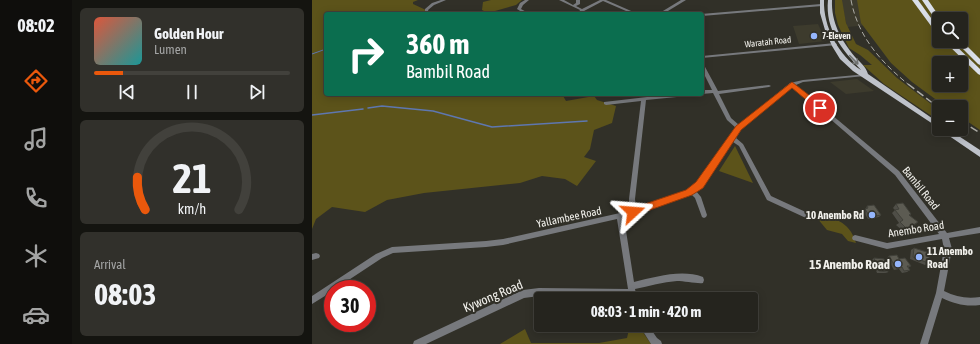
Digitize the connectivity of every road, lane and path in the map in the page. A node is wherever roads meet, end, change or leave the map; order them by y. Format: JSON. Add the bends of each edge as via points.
{"nodes":[{"id":1,"x":444,"y":0,"type":"edge"},
{"id":2,"x":527,"y":0,"type":"edge"},
{"id":3,"x":561,"y":0,"type":"edge"},
{"id":4,"x":578,"y":0,"type":"edge"},
{"id":5,"x":603,"y":0,"type":"edge"},
{"id":6,"x":684,"y":0,"type":"edge"},
{"id":7,"x":830,"y":0,"type":"edge"},
{"id":8,"x":915,"y":0,"type":"edge"},
{"id":9,"x":924,"y":0,"type":"edge"},
{"id":10,"x":822,"y":3,"type":"edge"},
{"id":11,"x":573,"y":6,"type":"junction"},
{"id":12,"x":426,"y":12,"type":"edge"},
{"id":13,"x":524,"y":12,"type":"edge"},
{"id":14,"x":581,"y":12,"type":"edge"},
{"id":15,"x":631,"y":12,"type":"edge"},
{"id":16,"x":663,"y":12,"type":"edge"},
{"id":17,"x":933,"y":12,"type":"edge"},
{"id":18,"x":704,"y":15,"type":"edge"},
{"id":19,"x":932,"y":23,"type":"edge"},
{"id":20,"x":835,"y":44,"type":"junction"},
{"id":21,"x":954,"y":48,"type":"edge"},
{"id":22,"x":965,"y":48,"type":"edge"},
{"id":23,"x":704,"y":57,"type":"edge"},
{"id":24,"x":980,"y":63,"type":"edge"},
{"id":25,"x":704,"y":68,"type":"edge"},
{"id":26,"x":980,"y":73,"type":"edge"},
{"id":27,"x":865,"y":75,"type":"junction"},
{"id":28,"x":792,"y":84,"type":"junction"},
{"id":29,"x":769,"y":86,"type":"dead end"},
{"id":30,"x":704,"y":92,"type":"edge"},
{"id":31,"x":715,"y":92,"type":"junction"},
{"id":32,"x":670,"y":96,"type":"edge"},
{"id":33,"x":644,"y":99,"type":"junction"},
{"id":34,"x":606,"y":103,"type":"dead end"},
{"id":35,"x":932,"y":121,"type":"edge"},
{"id":36,"x":739,"y":128,"type":"junction"},
{"id":37,"x":953,"y":136,"type":"edge"},
{"id":38,"x":732,"y":138,"type":"junction"},
{"id":39,"x":980,"y":154,"type":"edge"},
{"id":40,"x":692,"y":191,"type":"junction"},
{"id":41,"x":633,"y":212,"type":"junction"},
{"id":42,"x":704,"y":214,"type":"dead end"},
{"id":43,"x":620,"y":216,"type":"junction"},
{"id":44,"x":808,"y":216,"type":"dead end"},
{"id":45,"x":980,"y":230,"type":"edge"},
{"id":46,"x":945,"y":236,"type":"junction"},
{"id":47,"x":855,"y":238,"type":"dead end"},
{"id":48,"x":700,"y":280,"type":"dead end"},
{"id":49,"x":632,"y":292,"type":"edge"},
{"id":50,"x":635,"y":292,"type":"edge"},
{"id":51,"x":534,"y":293,"type":"edge"},
{"id":52,"x":940,"y":293,"type":"junction"},
{"id":53,"x":312,"y":300,"type":"edge"},
{"id":54,"x":980,"y":301,"type":"edge"},
{"id":55,"x":648,"y":332,"type":"edge"},
{"id":56,"x":417,"y":344,"type":"edge"},
{"id":57,"x":658,"y":344,"type":"edge"},
{"id":58,"x":924,"y":344,"type":"edge"}],
"edges":[{"from":1,"to":12,"type":"street","via":[[430,6]]},
{"from":2,"to":13,"type":"street","via":[[519,9]]},
{"from":3,"to":11,"type":"street"},
{"from":4,"to":11,"type":"street","via":[[578,4]]},
{"from":5,"to":14,"type":"street"},
{"from":5,"to":15,"type":"street"},
{"from":6,"to":16,"type":"street"},
{"from":7,"to":27,"type":"main road","one_way":true,"via":[[830,14],[841,44],[864,70]]},
{"from":8,"to":19,"type":"highway"},
{"from":9,"to":17,"type":"highway"},
{"from":10,"to":18,"type":"street"},
{"from":10,"to":20,"type":"main road","via":[[822,15]]},
{"from":11,"to":14,"type":"street"},
{"from":20,"to":23,"type":"street","name":"Waratah Road"},
{"from":20,"to":27,"type":"main road","via":[[843,59],[855,71]]},
{"from":21,"to":26,"type":"highway"},
{"from":22,"to":24,"type":"highway"},
{"from":25,"to":31,"type":"street"},
{"from":27,"to":28,"type":"street"},
{"from":27,"to":35,"type":"main road"},
{"from":28,"to":36,"type":"street","name":"Yallambee Road"},
{"from":28,"to":46,"type":"street","name":"Bambil Road","via":[[897,173]]},
{"from":29,"to":31,"type":"street"},
{"from":30,"to":31,"type":"street"},
{"from":31,"to":36,"type":"street","via":[[729,119]]},
{"from":32,"to":33,"type":"street"},
{"from":33,"to":34,"type":"street"},
{"from":33,"to":41,"type":"street","via":[[632,199]]},
{"from":36,"to":38,"type":"street","name":"Yallambee Road"},
{"from":37,"to":39,"type":"main road"},
{"from":38,"to":40,"type":"street","name":"Yallambee Road","via":[[702,183]]},
{"from":38,"to":44,"type":"street","via":[[741,145],[769,198]]},
{"from":40,"to":41,"type":"street","name":"Yallambee Road"},
{"from":40,"to":42,"type":"street","via":[[698,197]]},
{"from":41,"to":43,"type":"street","name":"Yallambee Road"},
{"from":43,"to":49,"type":"street"},
{"from":43,"to":53,"type":"street","name":"Yallambee Road","via":[[495,243],[392,250]]},
{"from":45,"to":46,"type":"street","name":"Anembo Road"},
{"from":46,"to":47,"type":"street","name":"Anembo Road","via":[[887,246]]},
{"from":46,"to":52,"type":"street","via":[[948,249]]},
{"from":48,"to":50,"type":"street","name":"Kywong Road","via":[[682,277]]},
{"from":51,"to":56,"type":"street","name":"Kywong Road","via":[[523,294]]},
{"from":52,"to":54,"type":"street","via":[[958,302]]},
{"from":52,"to":58,"type":"street"},
{"from":55,"to":57,"type":"street"}]}
